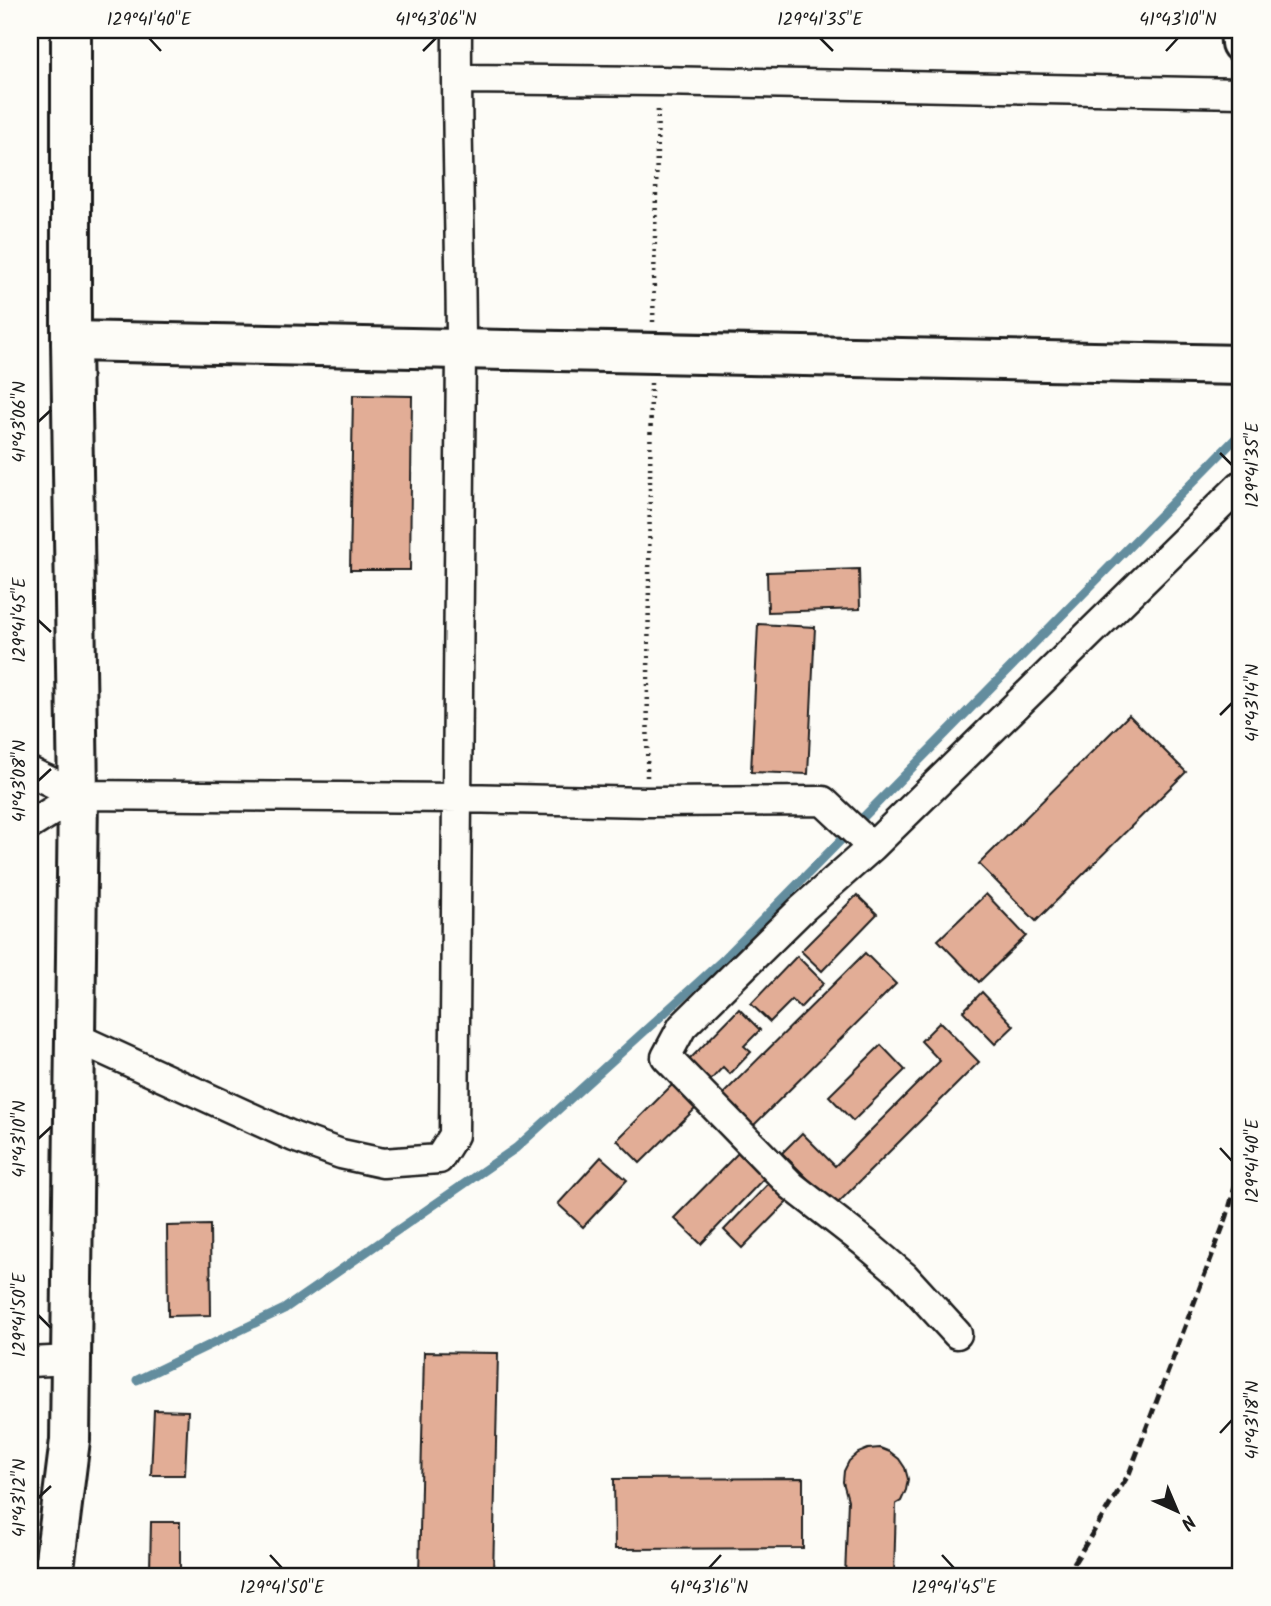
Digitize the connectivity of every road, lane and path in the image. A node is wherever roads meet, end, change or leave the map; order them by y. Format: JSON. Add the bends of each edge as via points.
{"nodes":[{"id":1,"x":71,"y":30,"type":"edge"},
{"id":2,"x":457,"y":30,"type":"edge"},
{"id":3,"x":1240,"y":30,"type":"edge"},
{"id":4,"x":1241,"y":43,"type":"edge"},
{"id":5,"x":457,"y":79,"type":"junction"},
{"id":6,"x":658,"y":81,"type":"junction"},
{"id":7,"x":1241,"y":93,"type":"edge"},
{"id":8,"x":71,"y":341,"type":"junction"},
{"id":9,"x":461,"y":349,"type":"junction"},
{"id":10,"x":652,"y":354,"type":"junction"},
{"id":11,"x":1241,"y":365,"type":"edge"},
{"id":12,"x":1241,"y":485,"type":"edge"},
{"id":13,"x":30,"y":772,"type":"edge"},
{"id":14,"x":78,"y":795,"type":"junction"},
{"id":15,"x":459,"y":798,"type":"junction"},
{"id":16,"x":647,"y":802,"type":"junction"},
{"id":17,"x":30,"y":825,"type":"edge"},
{"id":18,"x":872,"y":847,"type":"junction"},
{"id":19,"x":75,"y":1037,"type":"junction"},
{"id":20,"x":957,"y":1334,"type":"dead end"},
{"id":21,"x":71,"y":1360,"type":"junction"},
{"id":22,"x":30,"y":1362,"type":"edge"},
{"id":23,"x":53,"y":1576,"type":"edge"}],
"edges":[{"from":1,"to":8,"type":"main road"},
{"from":2,"to":5,"type":"street"},
{"from":3,"to":4,"type":"main road"},
{"from":5,"to":6,"type":"street"},
{"from":5,"to":9,"type":"street"},
{"from":6,"to":7,"type":"street"},
{"from":6,"to":10,"type":"path"},
{"from":8,"to":9,"type":"main road"},
{"from":8,"to":14,"type":"main road"},
{"from":9,"to":10,"type":"main road"},
{"from":9,"to":15,"type":"street"},
{"from":10,"to":11,"type":"main road"},
{"from":10,"to":16,"type":"path"},
{"from":12,"to":18,"type":"street"},
{"from":13,"to":14,"type":"street"},
{"from":14,"to":15,"type":"street"},
{"from":14,"to":17,"type":"street"},
{"from":14,"to":19,"type":"main road"},
{"from":15,"to":16,"type":"street"},
{"from":15,"to":19,"type":"street","via":[[454,1135],[439,1159],[383,1163],[341,1154]]},
{"from":16,"to":18,"type":"street","via":[[823,801]]},
{"from":18,"to":20,"type":"street","via":[[682,1027],[666,1057],[792,1185],[904,1276]]},
{"from":19,"to":21,"type":"main road"},
{"from":21,"to":22,"type":"street"},
{"from":21,"to":23,"type":"main road","via":[[70,1440]]}]}
